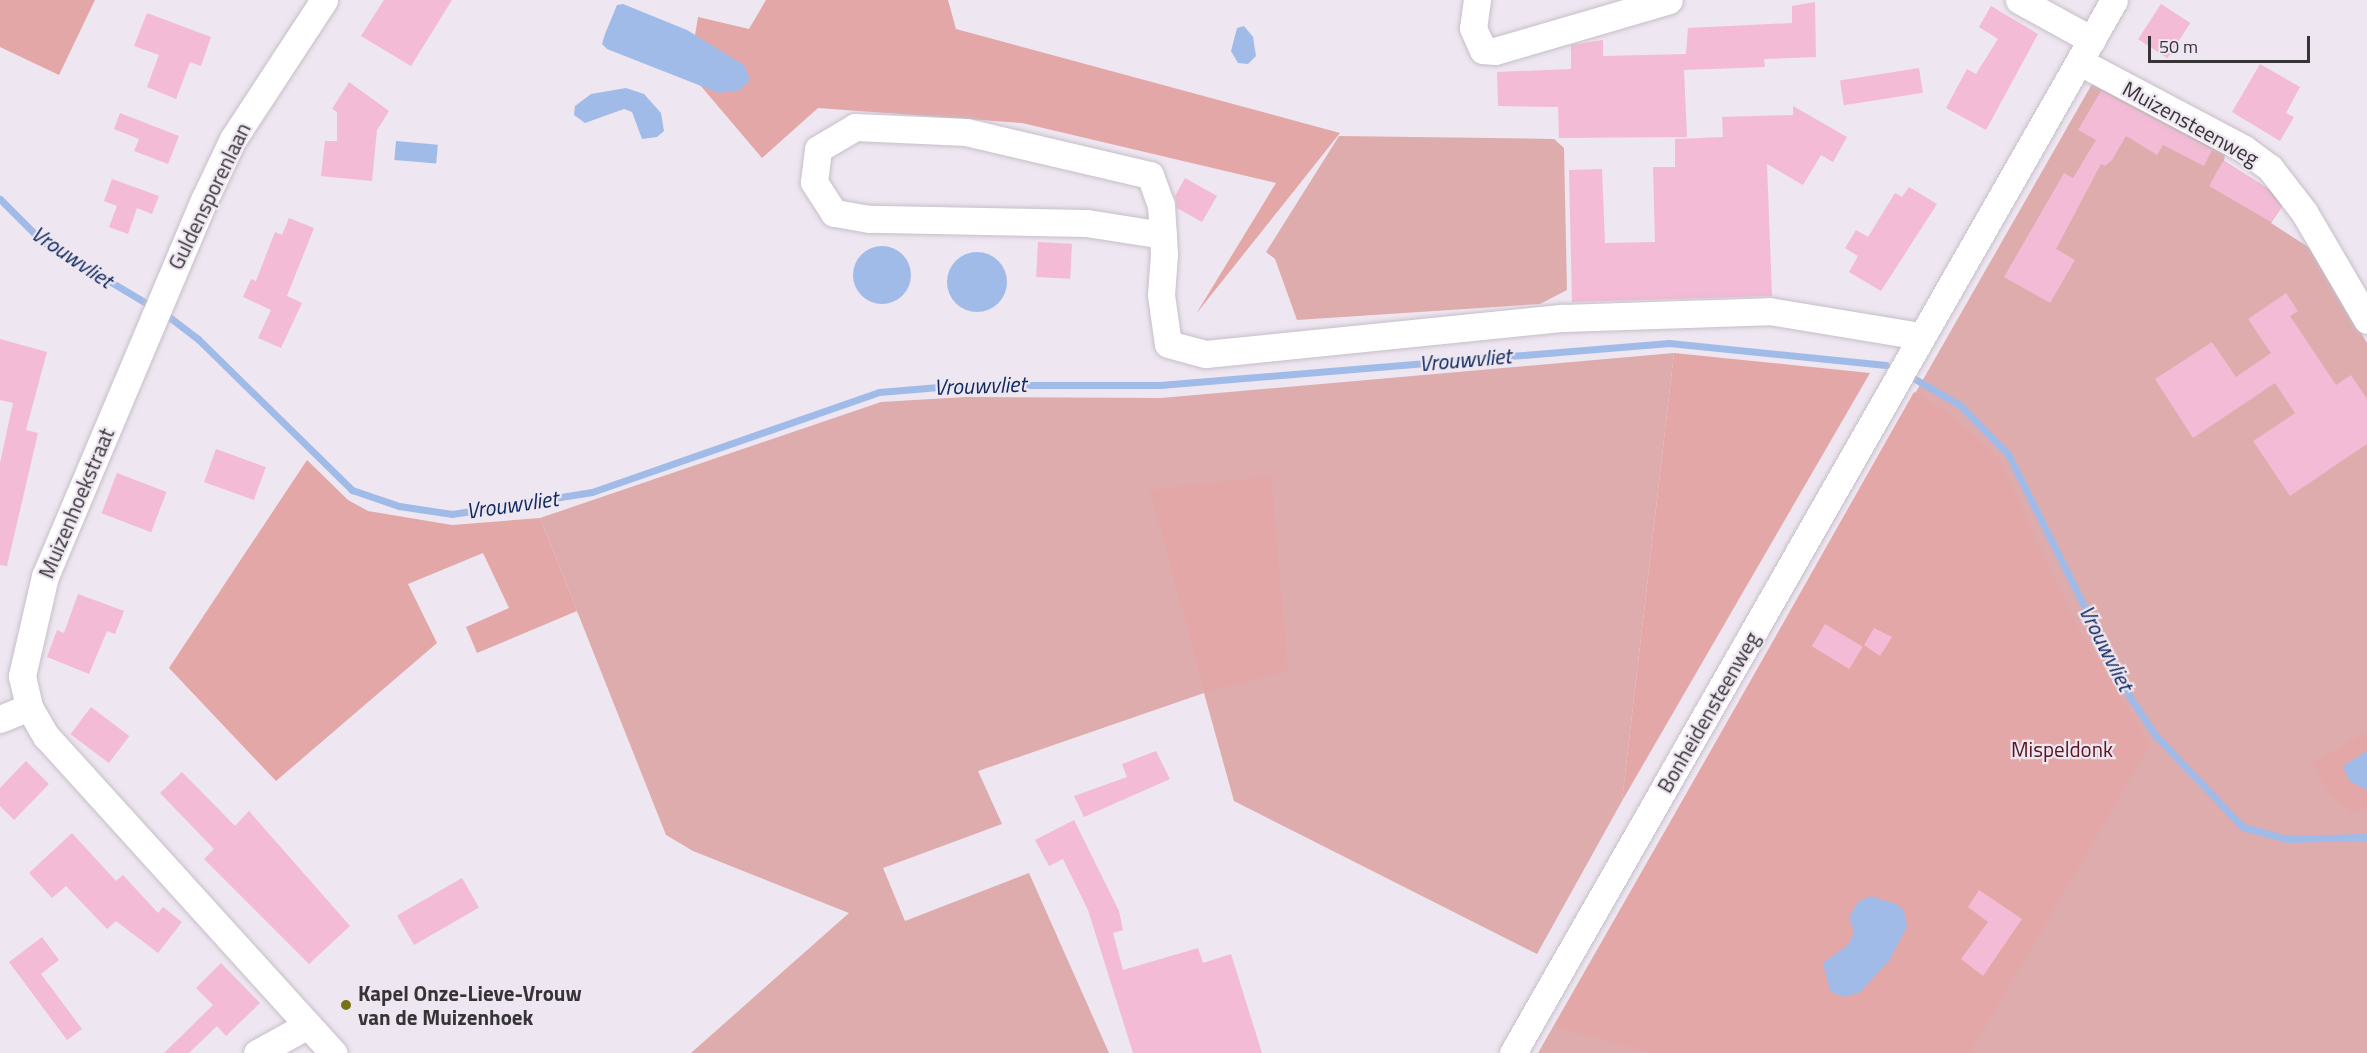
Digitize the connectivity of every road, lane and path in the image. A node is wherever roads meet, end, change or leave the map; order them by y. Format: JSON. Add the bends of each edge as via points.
{"nodes":[{"id":1,"x":324,"y":0,"type":"edge"},
{"id":2,"x":1476,"y":0,"type":"edge"},
{"id":3,"x":1669,"y":0,"type":"edge"},
{"id":4,"x":2019,"y":0,"type":"edge"},
{"id":5,"x":2114,"y":0,"type":"edge"},
{"id":6,"x":2086,"y":51,"type":"junction"},
{"id":7,"x":1163,"y":235,"type":"junction"},
{"id":8,"x":157,"y":310,"type":"joint"},
{"id":9,"x":2367,"y":320,"type":"edge"},
{"id":10,"x":1906,"y":363,"type":"junction"},
{"id":11,"x":30,"y":706,"type":"junction"},
{"id":12,"x":0,"y":719,"type":"edge"},
{"id":13,"x":309,"y":1025,"type":"junction"},
{"id":14,"x":257,"y":1053,"type":"edge"},
{"id":15,"x":333,"y":1053,"type":"edge"},
{"id":16,"x":1513,"y":1053,"type":"edge"}],
"edges":[{"from":1,"to":8,"type":"street","name":"Guldensporenlaan","via":[[233,139]]},
{"from":2,"to":3,"type":"street","via":[[1473,28],[1483,50],[1495,51]]},
{"from":4,"to":6,"type":"street","name":"Muizensteenweg"},
{"from":5,"to":6,"type":"street"},
{"from":6,"to":9,"type":"street","name":"Muizensteenweg","via":[[2270,168],[2304,212]]},
{"from":6,"to":10,"type":"street"},
{"from":7,"to":7,"type":"street","via":[[1161,205],[1150,175],[1054,149],[966,132],[855,127],[818,149],[814,182],[834,213],[869,219],[1086,223]]},
{"from":7,"to":10,"type":"street","via":[[1161,295],[1168,344],[1206,354],[1563,318],[1757,312]]},
{"from":8,"to":11,"type":"street","name":"Muizenhoekstraat","via":[[42,585],[24,654],[22,676]]},
{"from":10,"to":16,"type":"street","name":"Bonheidensteenweg"},
{"from":11,"to":12,"type":"street"},
{"from":11,"to":13,"type":"street","name":"Muizenhoekstraat","via":[[46,736]]},
{"from":13,"to":14,"type":"street"},
{"from":13,"to":15,"type":"street","name":"Muizenhoekstraat"}]}
